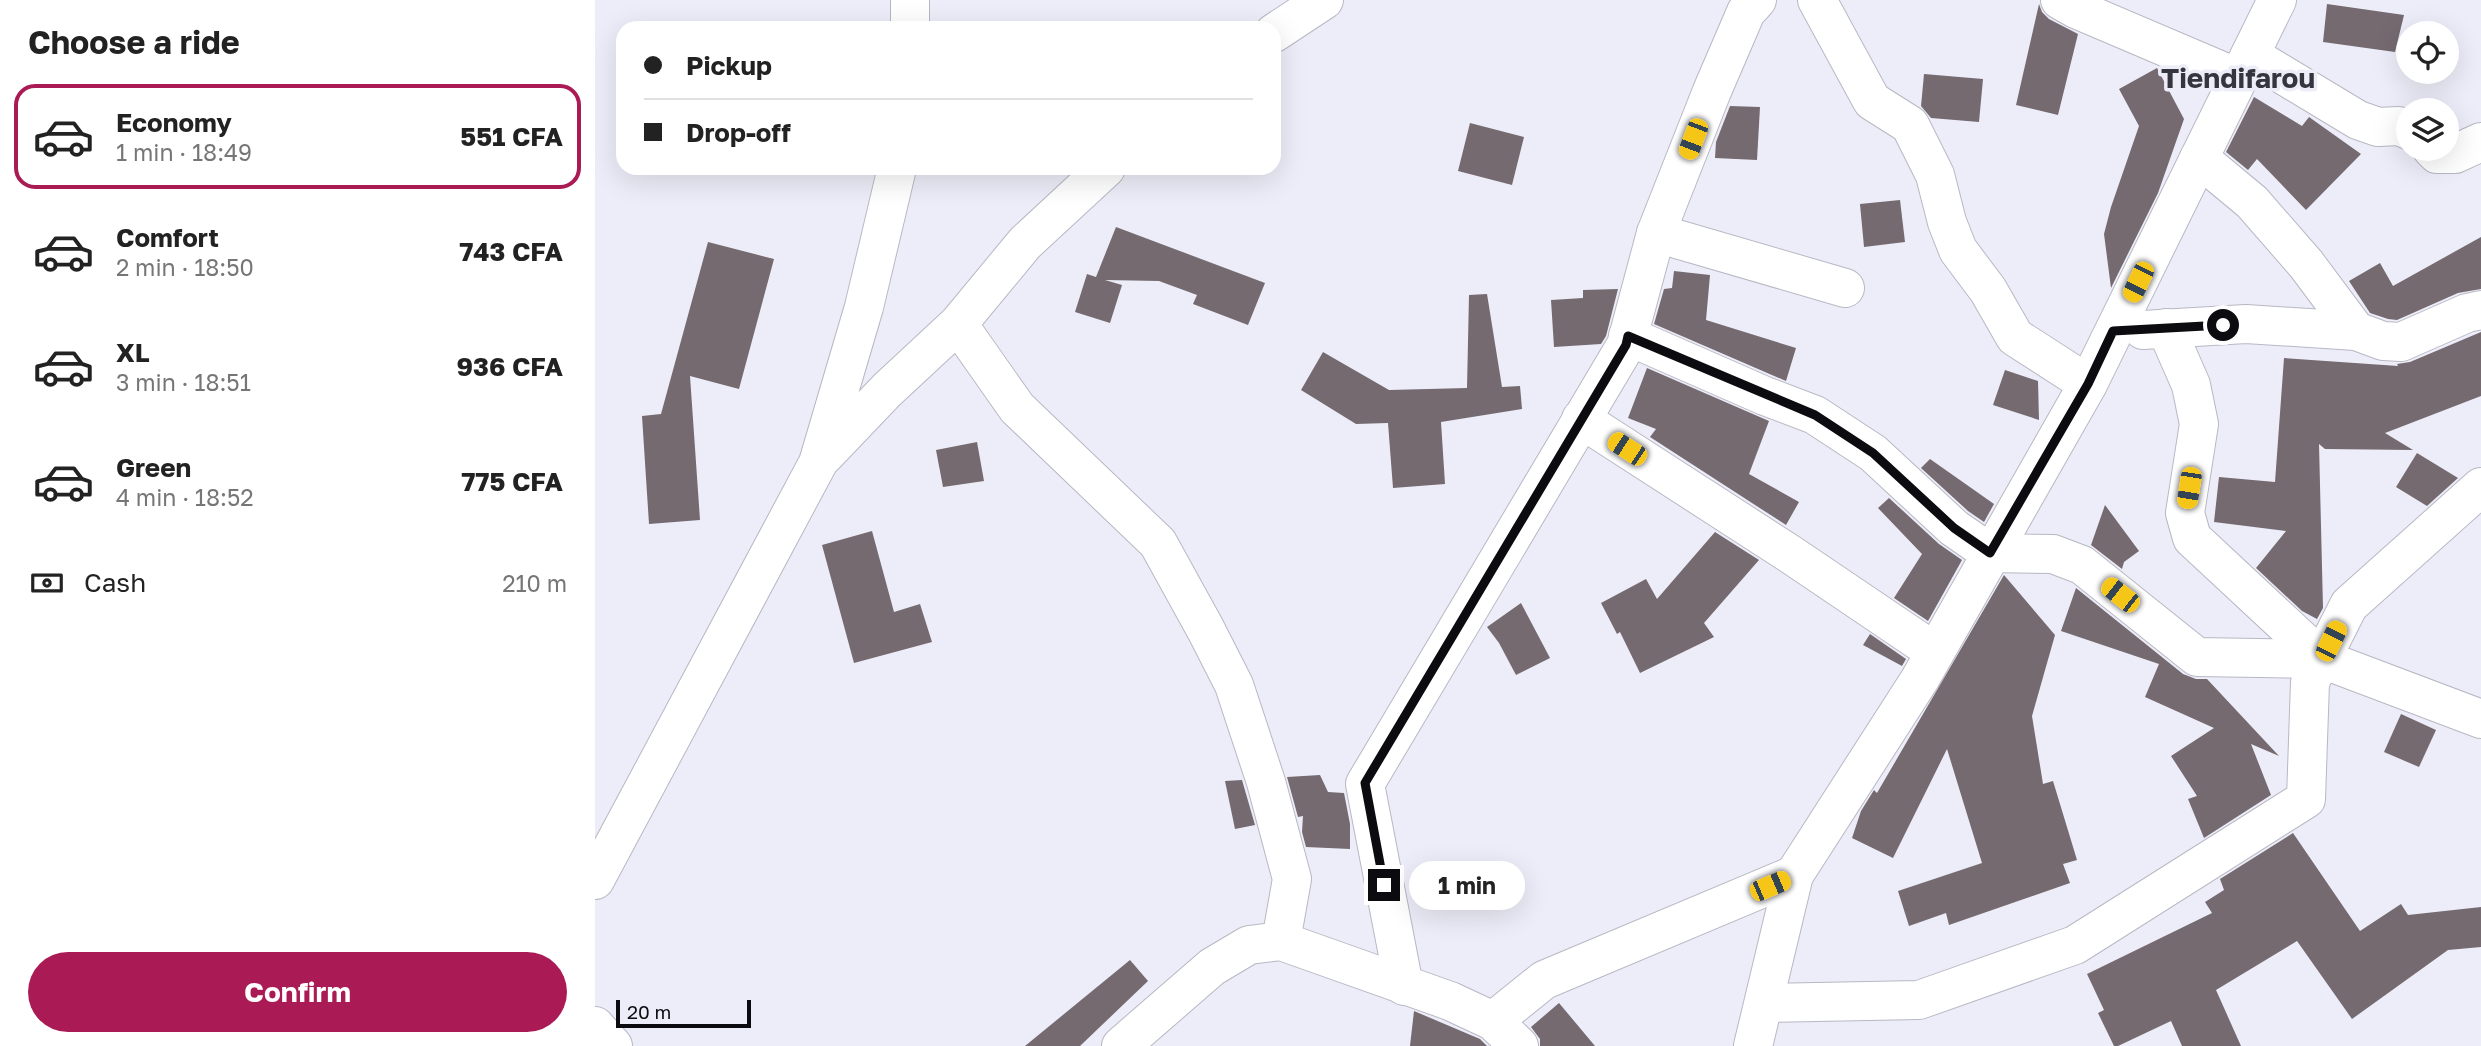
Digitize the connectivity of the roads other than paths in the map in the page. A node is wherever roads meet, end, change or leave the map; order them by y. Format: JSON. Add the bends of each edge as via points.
{"nodes":[{"id":1,"x":910,"y":0,"type":"edge"},
{"id":2,"x":1324,"y":0,"type":"edge"},
{"id":3,"x":1757,"y":0,"type":"edge"},
{"id":4,"x":1817,"y":0,"type":"edge"},
{"id":5,"x":2060,"y":0,"type":"edge"},
{"id":6,"x":2277,"y":0,"type":"edge"},
{"id":7,"x":910,"y":21,"type":"edge"},
{"id":8,"x":1281,"y":28,"type":"edge"},
{"id":9,"x":2244,"y":67,"type":"junction"},
{"id":10,"x":2396,"y":126,"type":"edge"},
{"id":11,"x":2481,"y":142,"type":"edge"},
{"id":12,"x":2459,"y":152,"type":"edge"},
{"id":13,"x":2199,"y":158,"type":"junction"},
{"id":14,"x":895,"y":175,"type":"edge"},
{"id":15,"x":1098,"y":175,"type":"edge"},
{"id":16,"x":1656,"y":233,"type":"junction"},
{"id":17,"x":1845,"y":288,"type":"dead end"},
{"id":18,"x":2481,"y":310,"type":"edge"},
{"id":19,"x":958,"y":324,"type":"junction"},
{"id":20,"x":2166,"y":328,"type":"junction"},
{"id":21,"x":2113,"y":331,"type":"junction"},
{"id":22,"x":2356,"y":331,"type":"junction"},
{"id":23,"x":1628,"y":336,"type":"junction"},
{"id":24,"x":2088,"y":384,"type":"junction"},
{"id":25,"x":1581,"y":419,"type":"junction"},
{"id":26,"x":817,"y":463,"type":"junction"},
{"id":27,"x":2481,"y":486,"type":"edge"},
{"id":28,"x":1990,"y":553,"type":"junction"},
{"id":29,"x":1935,"y":652,"type":"junction"},
{"id":30,"x":2322,"y":659,"type":"junction"},
{"id":31,"x":2481,"y":719,"type":"edge"},
{"id":32,"x":1794,"y":876,"type":"junction"},
{"id":33,"x":595,"y":880,"type":"edge"},
{"id":34,"x":1281,"y":941,"type":"junction"},
{"id":35,"x":1403,"y":986,"type":"junction"},
{"id":36,"x":1764,"y":1003,"type":"junction"},
{"id":37,"x":595,"y":1026,"type":"edge"},
{"id":38,"x":1506,"y":1034,"type":"edge"},
{"id":39,"x":613,"y":1046,"type":"edge"},
{"id":40,"x":1121,"y":1046,"type":"edge"},
{"id":41,"x":1753,"y":1046,"type":"edge"}],
"edges":[{"from":1,"to":7,"type":"street"},
{"from":2,"to":8,"type":"street"},
{"from":3,"to":16,"type":"street","via":[[1746,12],[1731,46]]},
{"from":4,"to":24,"type":"street","via":[[1872,101],[1910,125],[1934,175],[1958,250],[2015,337]]},
{"from":5,"to":9,"type":"street"},
{"from":6,"to":9,"type":"street"},
{"from":9,"to":10,"type":"street","via":[[2358,120],[2378,127]]},
{"from":9,"to":13,"type":"street"},
{"from":11,"to":12,"type":"street"},
{"from":13,"to":21,"type":"street"},
{"from":13,"to":22,"type":"street","via":[[2252,202],[2307,264]]},
{"from":14,"to":26,"type":"street","via":[[864,307]]},
{"from":15,"to":19,"type":"street","via":[[1025,243]]},
{"from":16,"to":17,"type":"street"},
{"from":16,"to":23,"type":"street"},
{"from":18,"to":22,"type":"street","via":[[2400,342]]},
{"from":19,"to":26,"type":"street"},
{"from":19,"to":34,"type":"street","via":[[1017,408],[1158,543],[1206,630],[1234,685],[1292,879]]},
{"from":20,"to":21,"type":"street"},
{"from":20,"to":22,"type":"street","via":[[2246,324]]},
{"from":20,"to":30,"type":"street","via":[[2191,384],[2199,424],[2185,513],[2192,538]]},
{"from":21,"to":24,"type":"street"},
{"from":23,"to":25,"type":"street"},
{"from":23,"to":28,"type":"street","via":[[1815,415],[1873,453],[1954,528]]},
{"from":24,"to":28,"type":"street"},
{"from":25,"to":29,"type":"street"},
{"from":25,"to":35,"type":"street","via":[[1365,783]]},
{"from":26,"to":33,"type":"street"},
{"from":27,"to":30,"type":"street","via":[[2349,605]]},
{"from":28,"to":29,"type":"street"},
{"from":28,"to":30,"type":"street","via":[[2053,554],[2082,565],[2197,657]]},
{"from":29,"to":32,"type":"street"},
{"from":30,"to":31,"type":"street"},
{"from":30,"to":36,"type":"street","via":[[2310,682],[2306,799],[2075,945],[1919,1000]]},
{"from":32,"to":36,"type":"street"},
{"from":32,"to":38,"type":"street","via":[[1544,980]]},
{"from":34,"to":35,"type":"street"},
{"from":34,"to":40,"type":"street","via":[[1249,945],[1212,967]]},
{"from":35,"to":38,"type":"street","via":[[1450,1000]]},
{"from":36,"to":41,"type":"street"},
{"from":37,"to":39,"type":"street"}]}
